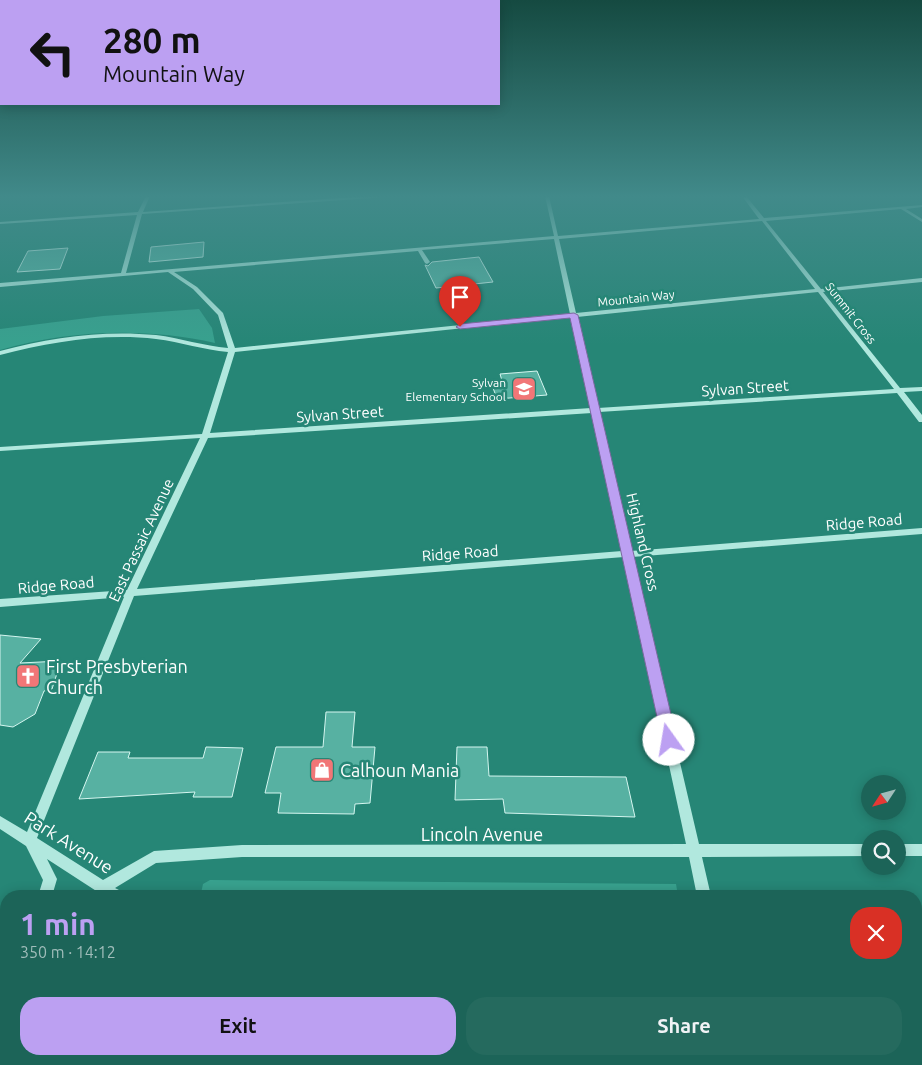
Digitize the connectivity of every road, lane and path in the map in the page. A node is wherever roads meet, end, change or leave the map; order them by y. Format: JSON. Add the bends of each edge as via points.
{"nodes":[{"id":1,"x":131,"y":246,"type":"edge"},
{"id":2,"x":456,"y":246,"type":"edge"},
{"id":3,"x":557,"y":246,"type":"edge"},
{"id":4,"x":784,"y":246,"type":"edge"},
{"id":5,"x":419,"y":249,"type":"junction"},
{"id":6,"x":427,"y":262,"type":"dead end"},
{"id":7,"x":168,"y":270,"type":"junction"},
{"id":8,"x":123,"y":274,"type":"junction"},
{"id":9,"x":922,"y":280,"type":"edge"},
{"id":10,"x":1,"y":285,"type":"edge"},
{"id":11,"x":818,"y":290,"type":"junction"},
{"id":12,"x":574,"y":315,"type":"junction"},
{"id":13,"x":232,"y":350,"type":"junction"},
{"id":14,"x":0,"y":353,"type":"edge"},
{"id":15,"x":922,"y":390,"type":"edge"},
{"id":16,"x":898,"y":391,"type":"junction"},
{"id":17,"x":596,"y":412,"type":"junction"},
{"id":18,"x":922,"y":420,"type":"edge"},
{"id":19,"x":205,"y":436,"type":"junction"},
{"id":20,"x":0,"y":449,"type":"edge"},
{"id":21,"x":922,"y":531,"type":"edge"},
{"id":22,"x":628,"y":554,"type":"junction"},
{"id":23,"x":131,"y":592,"type":"junction"},
{"id":24,"x":0,"y":603,"type":"edge"},
{"id":25,"x":0,"y":822,"type":"edge"},
{"id":26,"x":30,"y":840,"type":"junction"},
{"id":27,"x":861,"y":850,"type":"edge"},
{"id":28,"x":906,"y":850,"type":"edge"},
{"id":29,"x":922,"y":850,"type":"edge"},
{"id":30,"x":694,"y":851,"type":"junction"},
{"id":31,"x":103,"y":888,"type":"junction"},
{"id":32,"x":47,"y":890,"type":"edge"},
{"id":33,"x":106,"y":890,"type":"edge"},
{"id":34,"x":703,"y":890,"type":"edge"}],
"edges":[{"from":1,"to":8,"type":"street"},
{"from":2,"to":5,"type":"street"},
{"from":3,"to":12,"type":"street","name":"Highland Cross"},
{"from":4,"to":11,"type":"street","name":"Summit Cross"},
{"from":5,"to":6,"type":"street"},
{"from":5,"to":7,"type":"street"},
{"from":7,"to":8,"type":"street"},
{"from":7,"to":13,"type":"street","via":[[194,288],[221,314]]},
{"from":8,"to":10,"type":"street"},
{"from":9,"to":11,"type":"street","name":"Mountain Way"},
{"from":11,"to":12,"type":"street","name":"Mountain Way"},
{"from":11,"to":16,"type":"street","name":"Summit Cross"},
{"from":12,"to":13,"type":"street","name":"Mountain Way"},
{"from":12,"to":17,"type":"street","name":"Highland Cross"},
{"from":13,"to":14,"type":"street","name":"Mountain Way","via":[[155,337],[110,336],[41,342]]},
{"from":13,"to":19,"type":"street","name":"East Passaic Avenue"},
{"from":15,"to":16,"type":"street","name":"Sylvan Street"},
{"from":16,"to":17,"type":"street","name":"Sylvan Street"},
{"from":16,"to":18,"type":"street","name":"Summit Cross"},
{"from":17,"to":19,"type":"street","name":"Sylvan Street"},
{"from":17,"to":22,"type":"street","name":"Highland Cross"},
{"from":19,"to":20,"type":"street","name":"Sylvan Street"},
{"from":19,"to":23,"type":"street","name":"East Passaic Avenue"},
{"from":21,"to":22,"type":"street","name":"Ridge Road"},
{"from":22,"to":23,"type":"street","name":"Ridge Road"},
{"from":22,"to":30,"type":"street","name":"Highland Cross"},
{"from":23,"to":24,"type":"street","name":"Ridge Road"},
{"from":23,"to":26,"type":"street","name":"East Passaic Avenue"},
{"from":25,"to":26,"type":"street","name":"Park Avenue"},
{"from":26,"to":31,"type":"street","name":"Park Avenue"},
{"from":26,"to":32,"type":"street","via":[[50,879]]},
{"from":27,"to":30,"type":"street","name":"Lincoln Avenue"},
{"from":28,"to":29,"type":"street"},
{"from":30,"to":31,"type":"street","name":"Lincoln Avenue","via":[[242,851],[154,858]]},
{"from":30,"to":34,"type":"street","name":"Highland Cross"},
{"from":31,"to":33,"type":"street","name":"Park Avenue"}]}
